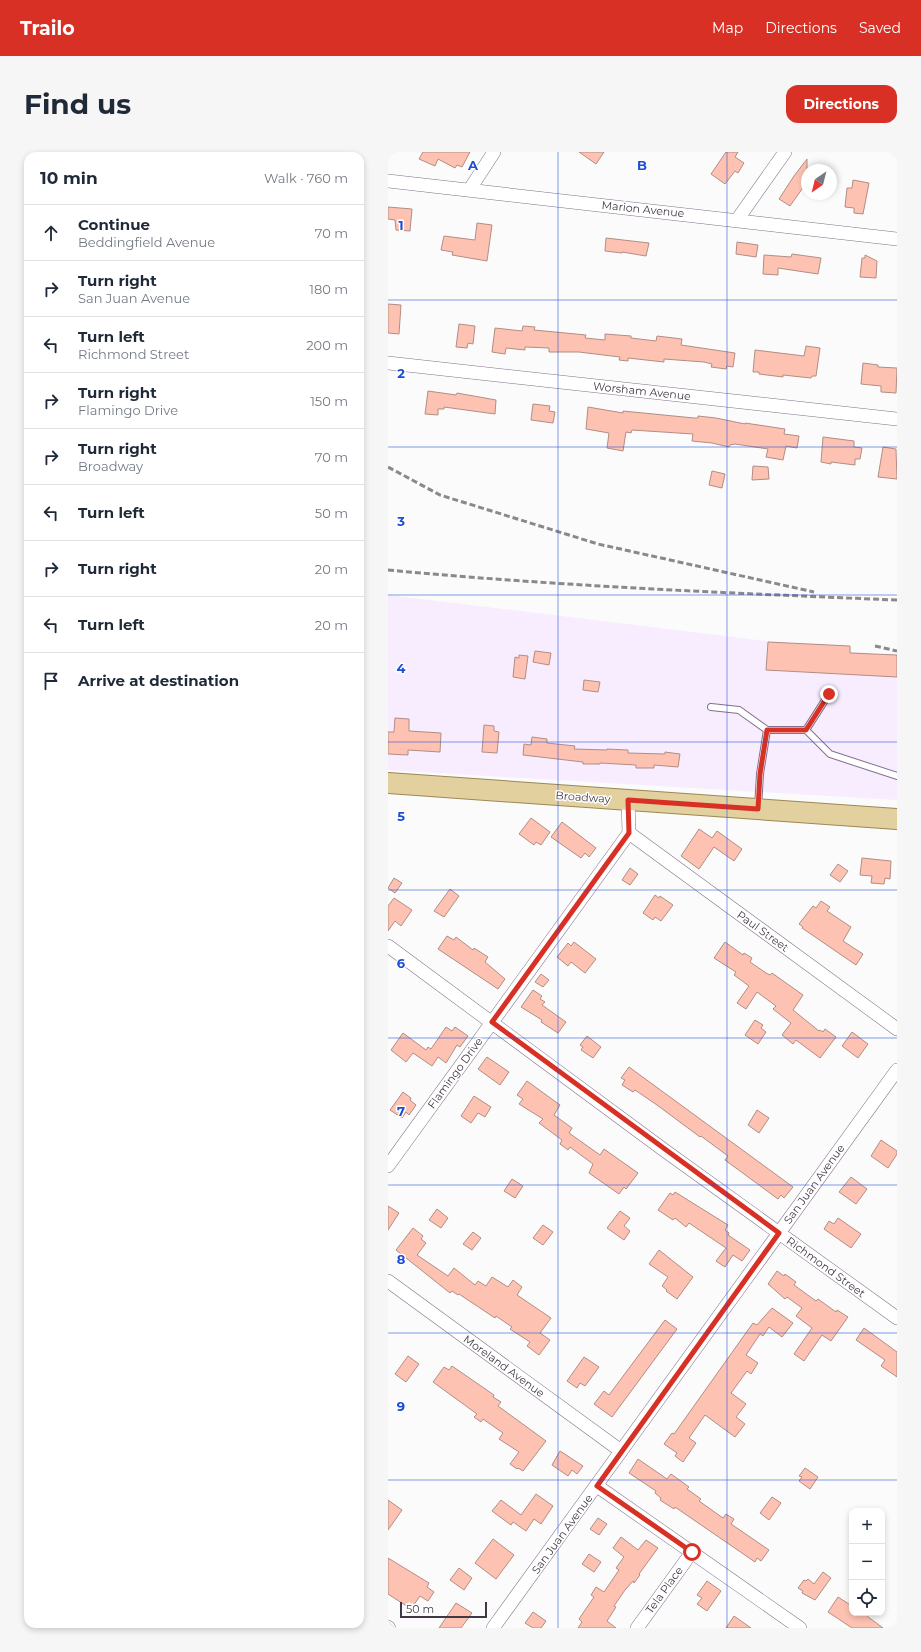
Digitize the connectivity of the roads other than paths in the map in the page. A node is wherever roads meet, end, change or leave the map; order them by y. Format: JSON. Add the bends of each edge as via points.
{"nodes":[{"id":1,"x":494,"y":152,"type":"edge"},
{"id":2,"x":785,"y":152,"type":"edge"},
{"id":3,"x":388,"y":181,"type":"edge"},
{"id":4,"x":470,"y":189,"type":"junction"},
{"id":5,"x":737,"y":220,"type":"junction"},
{"id":6,"x":897,"y":239,"type":"edge"},
{"id":7,"x":388,"y":362,"type":"edge"},
{"id":8,"x":897,"y":419,"type":"edge"},
{"id":9,"x":829,"y":694,"type":"dead end"},
{"id":10,"x":711,"y":707,"type":"dead end"},
{"id":11,"x":767,"y":730,"type":"junction"},
{"id":12,"x":806,"y":730,"type":"junction"},
{"id":13,"x":897,"y":776,"type":"edge"},
{"id":14,"x":388,"y":783,"type":"edge"},
{"id":15,"x":628,"y":800,"type":"junction"},
{"id":16,"x":758,"y":809,"type":"junction"},
{"id":17,"x":897,"y":819,"type":"edge"},
{"id":18,"x":629,"y":833,"type":"junction"},
{"id":19,"x":388,"y":946,"type":"edge"},
{"id":20,"x":492,"y":1022,"type":"junction"},
{"id":21,"x":897,"y":1029,"type":"edge"},
{"id":22,"x":897,"y":1070,"type":"edge"},
{"id":23,"x":388,"y":1166,"type":"edge"},
{"id":24,"x":779,"y":1233,"type":"junction"},
{"id":25,"x":388,"y":1281,"type":"edge"},
{"id":26,"x":897,"y":1318,"type":"edge"},
{"id":27,"x":621,"y":1452,"type":"junction"},
{"id":28,"x":597,"y":1486,"type":"junction"},
{"id":29,"x":692,"y":1552,"type":"junction"},
{"id":30,"x":493,"y":1628,"type":"edge"},
{"id":31,"x":637,"y":1628,"type":"edge"},
{"id":32,"x":800,"y":1628,"type":"edge"}],
"edges":[{"from":1,"to":4,"type":"street"},
{"from":2,"to":5,"type":"street"},
{"from":3,"to":4,"type":"street","name":"Marion Avenue"},
{"from":4,"to":5,"type":"street","name":"Marion Avenue"},
{"from":5,"to":6,"type":"street","name":"Marion Avenue"},
{"from":7,"to":8,"type":"street","name":"Worsham Avenue"},
{"from":9,"to":12,"type":"lane"},
{"from":10,"to":11,"type":"lane","via":[[739,710]]},
{"from":11,"to":12,"type":"lane"},
{"from":11,"to":16,"type":"lane"},
{"from":12,"to":13,"type":"lane","via":[[830,754]]},
{"from":14,"to":15,"type":"main road","name":"Broadway"},
{"from":15,"to":16,"type":"main road","name":"Broadway"},
{"from":15,"to":18,"type":"street"},
{"from":16,"to":17,"type":"main road","name":"Broadway"},
{"from":18,"to":20,"type":"street","name":"Flamingo Drive"},
{"from":18,"to":21,"type":"street","name":"Paul Street"},
{"from":19,"to":20,"type":"street","name":"Richmond Street"},
{"from":20,"to":23,"type":"street","name":"Flamingo Drive"},
{"from":20,"to":24,"type":"street","name":"Richmond Street"},
{"from":22,"to":24,"type":"street","name":"San Juan Avenue"},
{"from":24,"to":26,"type":"street","name":"Richmond Street"},
{"from":24,"to":27,"type":"street","name":"San Juan Avenue"},
{"from":25,"to":27,"type":"street","name":"Moreland Avenue"},
{"from":27,"to":28,"type":"street","name":"San Juan Avenue"},
{"from":28,"to":29,"type":"street"},
{"from":28,"to":30,"type":"street","name":"San Juan Avenue"},
{"from":29,"to":31,"type":"street","name":"Tela Place"},
{"from":29,"to":32,"type":"street"}]}
